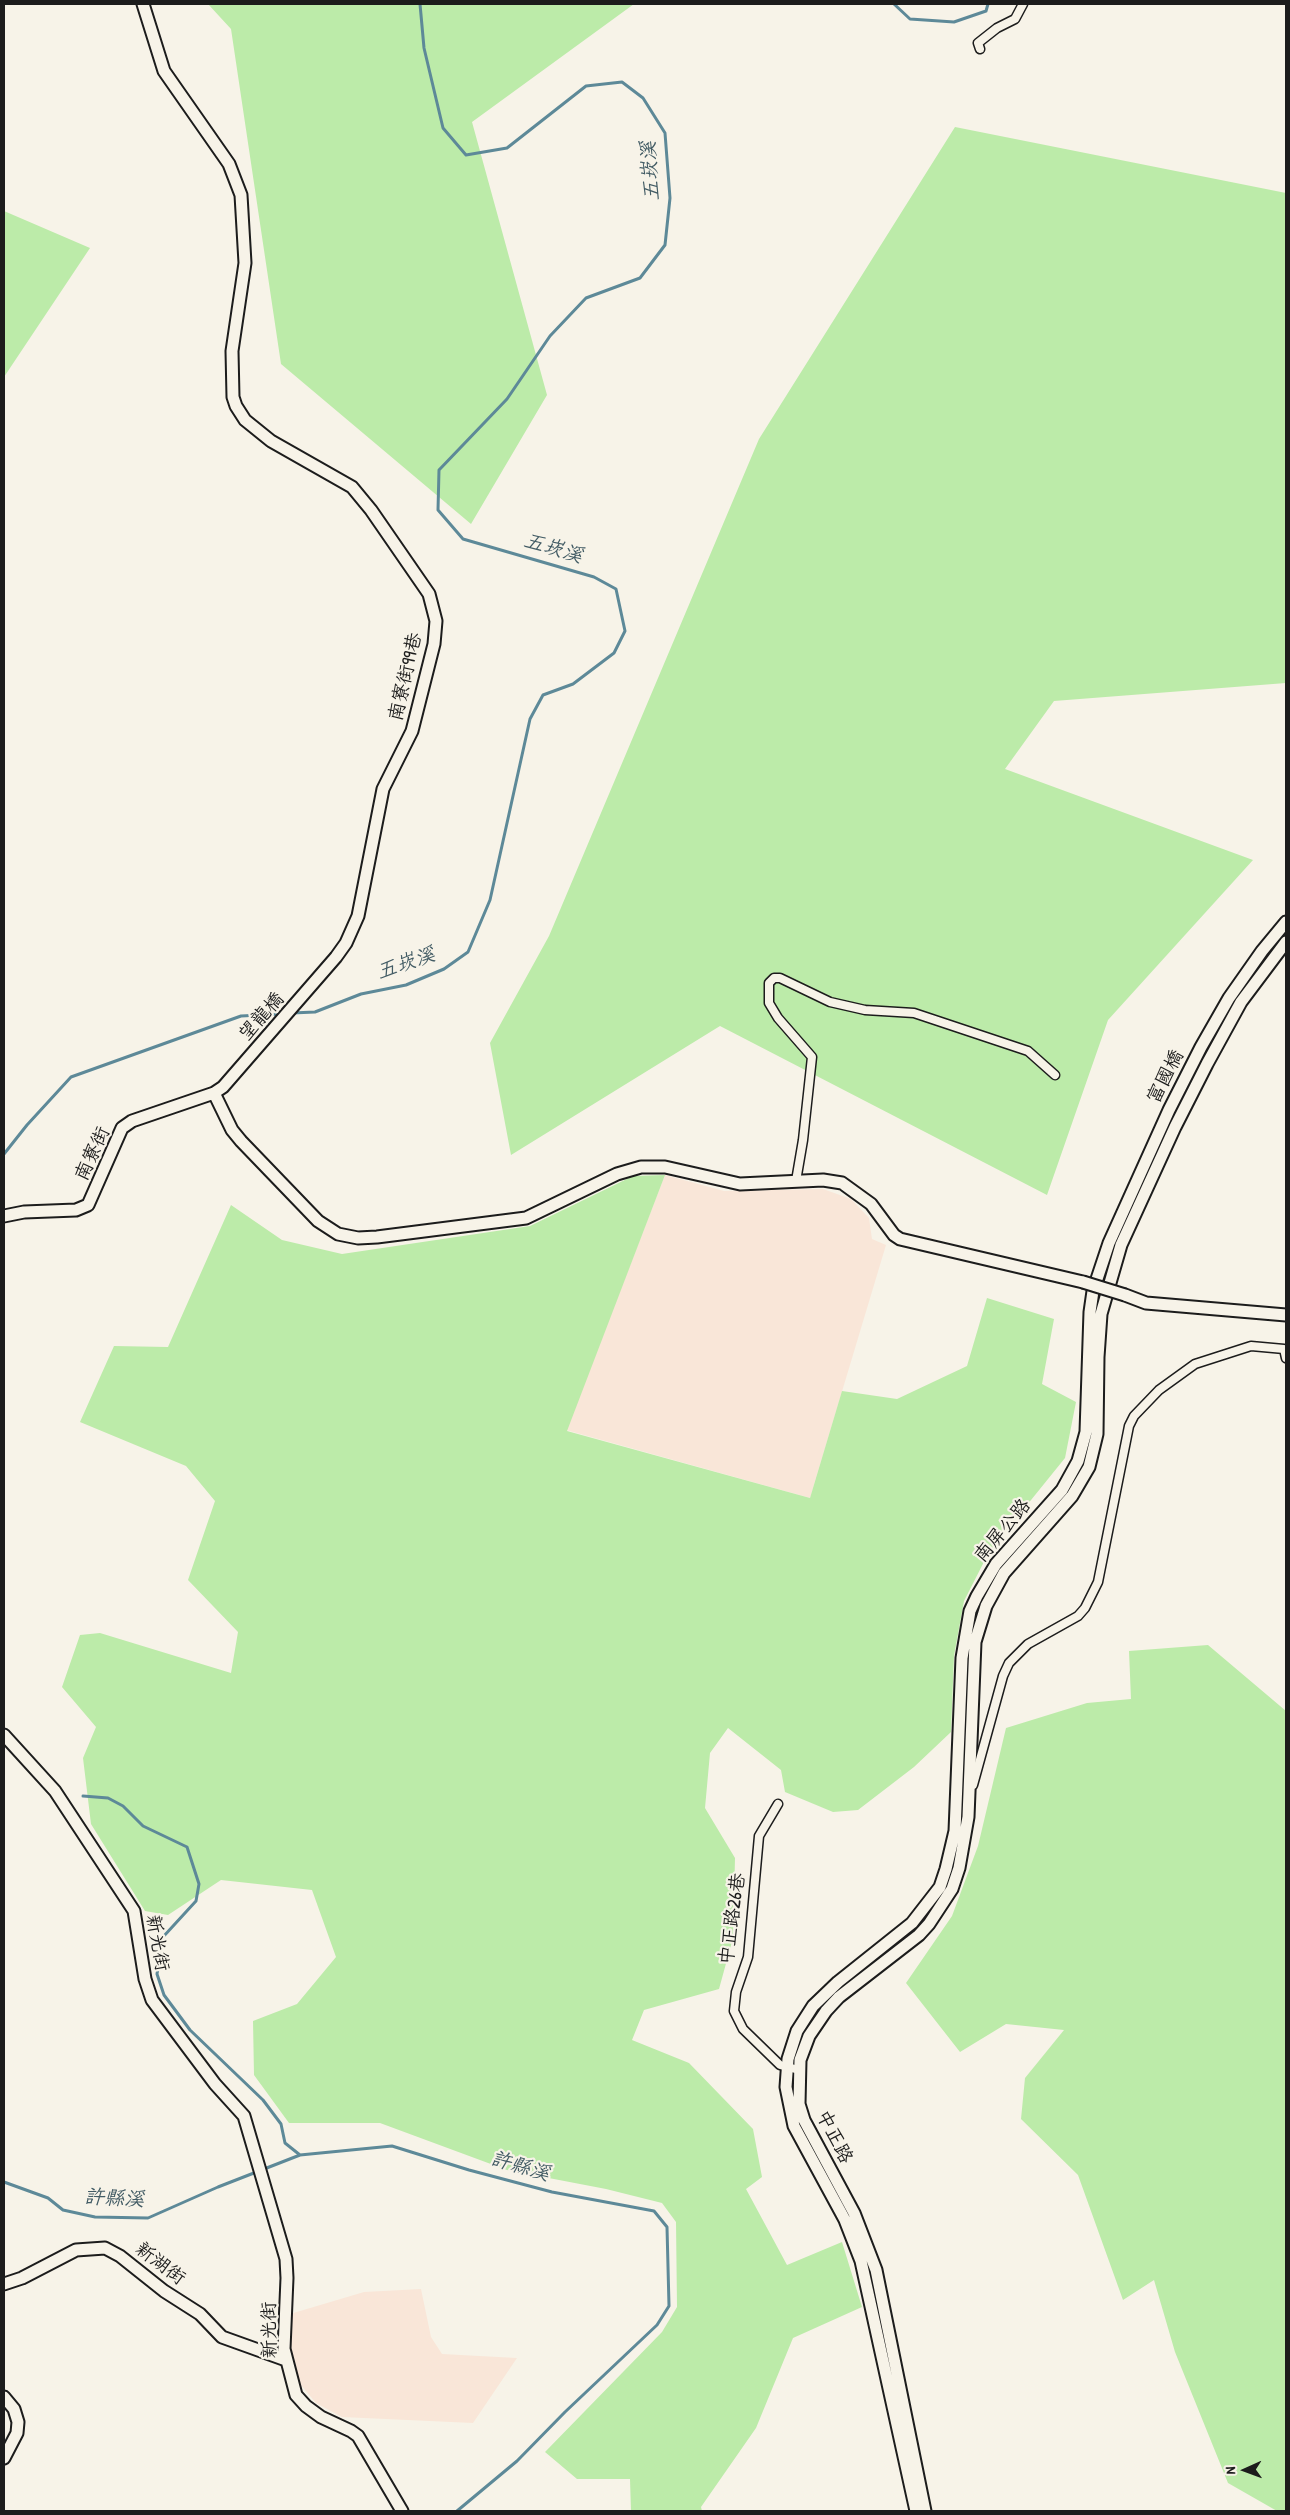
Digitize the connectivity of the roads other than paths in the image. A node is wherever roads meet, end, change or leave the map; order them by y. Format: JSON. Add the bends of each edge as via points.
{"nodes":[{"id":1,"x":143,"y":4,"type":"edge"},
{"id":2,"x":1023,"y":4,"type":"edge"},
{"id":3,"x":980,"y":49,"type":"dead end"},
{"id":4,"x":1286,"y":922,"type":"edge"},
{"id":5,"x":1286,"y":942,"type":"edge"},
{"id":6,"x":320,"y":977,"type":"joint"},
{"id":7,"x":1054,"y":1075,"type":"dead end"},
{"id":8,"x":214,"y":1093,"type":"junction"},
{"id":9,"x":796,"y":1181,"type":"junction"},
{"id":10,"x":4,"y":1216,"type":"edge"},
{"id":11,"x":1103,"y":1262,"type":"joint"},
{"id":12,"x":1114,"y":1268,"type":"joint"},
{"id":13,"x":1286,"y":1315,"type":"edge"},
{"id":14,"x":1286,"y":1358,"type":"edge"},
{"id":15,"x":4,"y":1735,"type":"edge"},
{"id":16,"x":969,"y":1799,"type":"junction"},
{"id":17,"x":778,"y":1804,"type":"dead end"},
{"id":18,"x":954,"y":1831,"type":"junction"},
{"id":19,"x":787,"y":2067,"type":"junction"},
{"id":20,"x":799,"y":2070,"type":"junction"},
{"id":21,"x":4,"y":2284,"type":"edge"},
{"id":22,"x":286,"y":2360,"type":"junction"},
{"id":23,"x":4,"y":2397,"type":"edge"},
{"id":24,"x":4,"y":2458,"type":"edge"},
{"id":25,"x":402,"y":2511,"type":"edge"},
{"id":26,"x":916,"y":2511,"type":"edge"},
{"id":27,"x":925,"y":2511,"type":"edge"}],
"edges":[{"from":1,"to":6,"type":"street","name":"南寮街99巷","via":[[164,71],[229,164],[241,195],[245,263],[232,351],[236,406],[246,420],[271,441],[352,487],[372,510],[429,594],[436,621],[419,711],[383,789],[358,916],[346,943]]},
{"from":2,"to":3,"type":"street","via":[[1015,19],[997,28],[978,44]]},
{"from":4,"to":11,"type":"street","name":"富國橋","via":[[1229,998],[1201,1047],[1122,1212]]},
{"from":5,"to":12,"type":"street","name":"富國橋","via":[[1241,1002],[1207,1064],[1137,1208]]},
{"from":6,"to":8,"type":"street","name":"望龍橋","via":[[231,1079]]},
{"from":7,"to":9,"type":"street","via":[[1028,1052],[914,1013],[865,1010],[830,1002],[774,978],[769,983],[770,1002],[778,1018],[812,1057]]},
{"from":8,"to":9,"type":"street","via":[[232,1130],[318,1221],[338,1234],[358,1238],[526,1218],[598,1182],[641,1166],[671,1168],[740,1184]]},
{"from":8,"to":10,"type":"street","name":"南寮街","via":[[132,1121],[122,1128],[92,1198],[83,1209]]},
{"from":9,"to":13,"type":"street","bridge":true,"via":[[842,1183],[872,1204],[894,1235],[900,1238],[1083,1282],[1146,1303]]},
{"from":11,"to":18,"type":"street","name":"南屏公路","via":[[1090,1312],[1086,1432],[1078,1461],[1062,1490],[996,1564],[970,1612],[962,1658]]},
{"from":12,"to":16,"type":"street","name":"南屏公路","via":[[1101,1314],[1097,1434],[1090,1467],[1072,1496],[1004,1573],[986,1606],[975,1642]]},
{"from":14,"to":16,"type":"street","via":[[1284,1349],[1251,1346],[1195,1364],[1159,1390],[1134,1416],[1129,1426],[1098,1582],[1078,1616],[1028,1644],[1009,1662]]},
{"from":15,"to":22,"type":"street","name":"新光街","via":[[55,1791],[134,1911],[145,1979],[152,2000],[215,2084],[244,2116],[286,2259]]},
{"from":16,"to":18,"type":"street"},
{"from":16,"to":20,"type":"street","name":"中正路","via":[[959,1868],[943,1904],[919,1935],[850,1988],[826,2011],[803,2048]]},
{"from":17,"to":19,"type":"street","name":"中正路26巷","via":[[759,1836],[748,1957],[736,1992],[734,2011],[743,2029],[780,2065]]},
{"from":18,"to":19,"type":"street","name":"中正路","via":[[940,1887],[897,1937],[838,1982],[813,2006],[797,2031]]},
{"from":19,"to":20,"type":"street","name":"中正路26巷"},
{"from":19,"to":26,"type":"street","name":"中正路","via":[[786,2088],[794,2126],[845,2220],[861,2261]]},
{"from":20,"to":27,"type":"street","name":"中正路","via":[[799,2104],[804,2120],[854,2213],[876,2270]]},
{"from":21,"to":22,"type":"street","name":"新湖街","via":[[76,2250],[105,2248],[200,2314],[222,2337]]},
{"from":22,"to":25,"type":"street","name":"新光街","via":[[296,2395],[321,2417],[358,2436]]},
{"from":23,"to":24,"type":"street","via":[[14,2409],[18,2422],[17,2433]]}]}
